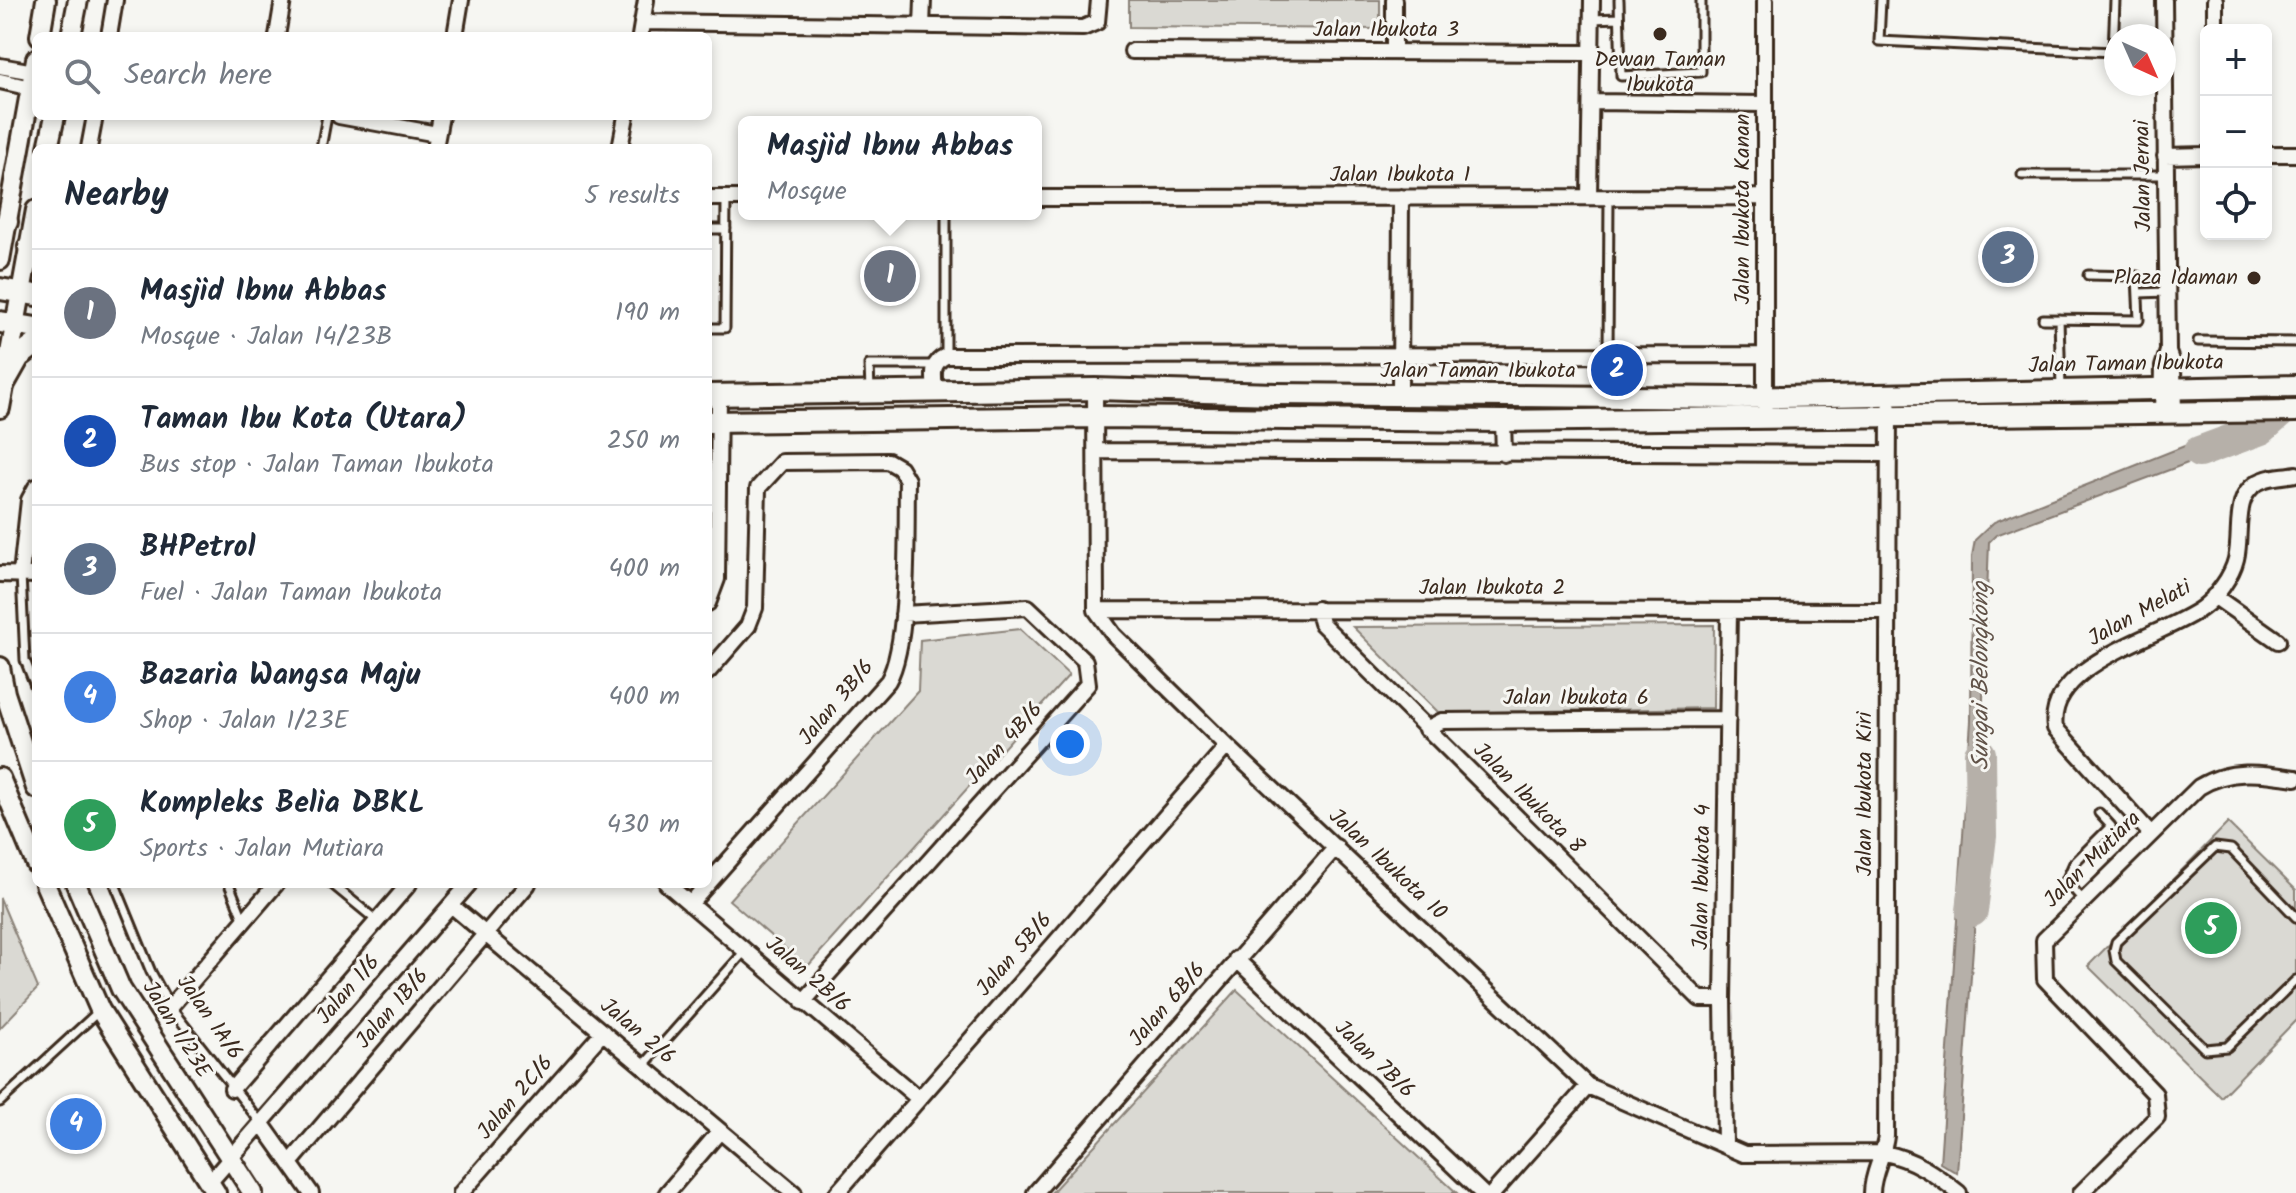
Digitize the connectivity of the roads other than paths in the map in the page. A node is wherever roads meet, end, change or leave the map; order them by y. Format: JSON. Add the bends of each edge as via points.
{"nodes":[{"id":1,"x":46,"y":0,"type":"edge"},
{"id":2,"x":78,"y":0,"type":"edge"},
{"id":3,"x":115,"y":0,"type":"edge"},
{"id":4,"x":283,"y":0,"type":"edge"},
{"id":5,"x":461,"y":0,"type":"edge"},
{"id":6,"x":646,"y":0,"type":"edge"},
{"id":7,"x":923,"y":0,"type":"edge"},
{"id":8,"x":1099,"y":0,"type":"edge"},
{"id":9,"x":1394,"y":0,"type":"edge"},
{"id":10,"x":1592,"y":0,"type":"edge"},
{"id":11,"x":1619,"y":0,"type":"edge"},
{"id":12,"x":1701,"y":0,"type":"edge"},
{"id":13,"x":1765,"y":0,"type":"edge"},
{"id":14,"x":1881,"y":0,"type":"edge"},
{"id":15,"x":2115,"y":0,"type":"edge"},
{"id":16,"x":2164,"y":0,"type":"edge"},
{"id":17,"x":2215,"y":0,"type":"edge"},
{"id":18,"x":1619,"y":18,"type":"junction"},
{"id":19,"x":1592,"y":19,"type":"junction"},
{"id":20,"x":2215,"y":24,"type":"edge"},
{"id":21,"x":922,"y":26,"type":"junction"},
{"id":22,"x":641,"y":29,"type":"edge"},
{"id":23,"x":41,"y":32,"type":"edge"},
{"id":24,"x":72,"y":32,"type":"edge"},
{"id":25,"x":110,"y":32,"type":"edge"},
{"id":26,"x":278,"y":32,"type":"edge"},
{"id":27,"x":456,"y":32,"type":"edge"},
{"id":28,"x":1132,"y":51,"type":"dead end"},
{"id":29,"x":1394,"y":52,"type":"junction"},
{"id":30,"x":1591,"y":53,"type":"junction"},
{"id":31,"x":0,"y":66,"type":"edge"},
{"id":32,"x":32,"y":73,"type":"edge"},
{"id":33,"x":32,"y":73,"type":"edge"},
{"id":34,"x":32,"y":78,"type":"edge"},
{"id":35,"x":0,"y":81,"type":"edge"},
{"id":36,"x":1592,"y":102,"type":"junction"},
{"id":37,"x":1764,"y":104,"type":"junction"},
{"id":38,"x":54,"y":120,"type":"edge"},
{"id":39,"x":94,"y":120,"type":"edge"},
{"id":40,"x":326,"y":120,"type":"edge"},
{"id":41,"x":355,"y":120,"type":"edge"},
{"id":42,"x":440,"y":120,"type":"edge"},
{"id":43,"x":625,"y":120,"type":"edge"},
{"id":44,"x":436,"y":141,"type":"edge"},
{"id":45,"x":49,"y":144,"type":"edge"},
{"id":46,"x":90,"y":144,"type":"edge"},
{"id":47,"x":322,"y":144,"type":"edge"},
{"id":48,"x":621,"y":144,"type":"edge"},
{"id":49,"x":2272,"y":154,"type":"edge"},
{"id":50,"x":2296,"y":154,"type":"edge"},
{"id":51,"x":2200,"y":155,"type":"edge"},
{"id":52,"x":2165,"y":156,"type":"junction"},
{"id":53,"x":2022,"y":175,"type":"dead end"},
{"id":54,"x":2166,"y":175,"type":"junction"},
{"id":55,"x":1401,"y":197,"type":"junction"},
{"id":56,"x":1589,"y":197,"type":"junction"},
{"id":57,"x":1609,"y":197,"type":"junction"},
{"id":58,"x":1765,"y":197,"type":"junction"},
{"id":59,"x":712,"y":198,"type":"edge"},
{"id":60,"x":726,"y":198,"type":"junction"},
{"id":61,"x":738,"y":198,"type":"edge"},
{"id":62,"x":1042,"y":198,"type":"edge"},
{"id":63,"x":946,"y":220,"type":"edge"},
{"id":64,"x":4,"y":227,"type":"edge"},
{"id":65,"x":712,"y":229,"type":"edge"},
{"id":66,"x":726,"y":229,"type":"junction"},
{"id":67,"x":32,"y":254,"type":"edge"},
{"id":68,"x":0,"y":260,"type":"edge"},
{"id":69,"x":2088,"y":275,"type":"dead end"},
{"id":70,"x":19,"y":292,"type":"edge"},
{"id":71,"x":2167,"y":292,"type":"junction"},
{"id":72,"x":2139,"y":293,"type":"junction"},
{"id":73,"x":2043,"y":319,"type":"dead end"},
{"id":74,"x":2059,"y":319,"type":"junction"},
{"id":75,"x":7,"y":323,"type":"edge"},
{"id":76,"x":32,"y":327,"type":"edge"},
{"id":77,"x":712,"y":328,"type":"edge"},
{"id":78,"x":2198,"y":341,"type":"dead end"},
{"id":79,"x":2296,"y":342,"type":"edge"},
{"id":80,"x":32,"y":347,"type":"edge"},
{"id":81,"x":1401,"y":355,"type":"junction"},
{"id":82,"x":1608,"y":355,"type":"junction"},
{"id":83,"x":1765,"y":355,"type":"junction"},
{"id":84,"x":940,"y":360,"type":"junction"},
{"id":85,"x":2296,"y":386,"type":"edge"},
{"id":86,"x":2,"y":387,"type":"junction"},
{"id":87,"x":2168,"y":388,"type":"junction"},
{"id":88,"x":1095,"y":389,"type":"junction"},
{"id":89,"x":2061,"y":390,"type":"junction"},
{"id":90,"x":935,"y":391,"type":"junction"},
{"id":91,"x":870,"y":392,"type":"junction"},
{"id":92,"x":1889,"y":393,"type":"junction"},
{"id":93,"x":714,"y":394,"type":"edge"},
{"id":94,"x":1400,"y":395,"type":"junction"},
{"id":95,"x":1765,"y":396,"type":"junction"},
{"id":96,"x":0,"y":408,"type":"edge"},
{"id":97,"x":2296,"y":411,"type":"edge"},
{"id":98,"x":2168,"y":414,"type":"junction"},
{"id":99,"x":1095,"y":417,"type":"junction"},
{"id":100,"x":1765,"y":417,"type":"junction"},
{"id":101,"x":1889,"y":417,"type":"junction"},
{"id":102,"x":1503,"y":421,"type":"junction"},
{"id":103,"x":714,"y":422,"type":"edge"},
{"id":104,"x":1096,"y":451,"type":"junction"},
{"id":105,"x":713,"y":454,"type":"edge"},
{"id":106,"x":1504,"y":454,"type":"junction"},
{"id":107,"x":1888,"y":454,"type":"junction"},
{"id":108,"x":2296,"y":474,"type":"edge"},
{"id":109,"x":32,"y":494,"type":"edge"},
{"id":110,"x":0,"y":574,"type":"edge"},
{"id":111,"x":28,"y":575,"type":"edge"},
{"id":112,"x":712,"y":592,"type":"edge"},
{"id":113,"x":2214,"y":596,"type":"junction"},
{"id":114,"x":1317,"y":609,"type":"junction"},
{"id":115,"x":1096,"y":610,"type":"junction"},
{"id":116,"x":1729,"y":611,"type":"junction"},
{"id":117,"x":1887,"y":611,"type":"junction"},
{"id":118,"x":903,"y":614,"type":"junction"},
{"id":119,"x":2278,"y":641,"type":"dead end"},
{"id":120,"x":0,"y":667,"type":"edge"},
{"id":121,"x":712,"y":667,"type":"edge"},
{"id":122,"x":32,"y":678,"type":"edge"},
{"id":123,"x":1728,"y":719,"type":"junction"},
{"id":124,"x":1426,"y":729,"type":"junction"},
{"id":125,"x":1227,"y":746,"type":"junction"},
{"id":126,"x":32,"y":776,"type":"edge"},
{"id":127,"x":0,"y":778,"type":"edge"},
{"id":128,"x":2296,"y":778,"type":"edge"},
{"id":129,"x":2099,"y":813,"type":"dead end"},
{"id":130,"x":2151,"y":834,"type":"junction"},
{"id":131,"x":1336,"y":847,"type":"junction"},
{"id":132,"x":32,"y":854,"type":"edge"},
{"id":133,"x":712,"y":879,"type":"edge"},
{"id":134,"x":47,"y":888,"type":"edge"},
{"id":135,"x":78,"y":888,"type":"edge"},
{"id":136,"x":117,"y":888,"type":"edge"},
{"id":137,"x":231,"y":888,"type":"edge"},
{"id":138,"x":273,"y":888,"type":"edge"},
{"id":139,"x":337,"y":888,"type":"edge"},
{"id":140,"x":406,"y":888,"type":"edge"},
{"id":141,"x":466,"y":888,"type":"edge"},
{"id":142,"x":525,"y":888,"type":"edge"},
{"id":143,"x":672,"y":888,"type":"edge"},
{"id":144,"x":704,"y":888,"type":"edge"},
{"id":145,"x":2084,"y":901,"type":"junction"},
{"id":146,"x":690,"y":904,"type":"junction"},
{"id":147,"x":451,"y":905,"type":"junction"},
{"id":148,"x":2296,"y":917,"type":"edge"},
{"id":149,"x":244,"y":921,"type":"junction"},
{"id":150,"x":377,"y":921,"type":"junction"},
{"id":151,"x":486,"y":935,"type":"junction"},
{"id":152,"x":745,"y":951,"type":"junction"},
{"id":153,"x":1236,"y":959,"type":"junction"},
{"id":154,"x":2296,"y":980,"type":"edge"},
{"id":155,"x":1723,"y":999,"type":"junction"},
{"id":156,"x":803,"y":1002,"type":"junction"},
{"id":157,"x":170,"y":1007,"type":"junction"},
{"id":158,"x":100,"y":1010,"type":"junction"},
{"id":159,"x":603,"y":1032,"type":"junction"},
{"id":160,"x":643,"y":1066,"type":"junction"},
{"id":161,"x":1588,"y":1086,"type":"junction"},
{"id":162,"x":232,"y":1089,"type":"junction"},
{"id":163,"x":919,"y":1099,"type":"junction"},
{"id":164,"x":0,"y":1102,"type":"edge"},
{"id":165,"x":262,"y":1124,"type":"junction"},
{"id":166,"x":720,"y":1131,"type":"junction"},
{"id":167,"x":1725,"y":1144,"type":"junction"},
{"id":168,"x":1884,"y":1153,"type":"junction"},
{"id":169,"x":230,"y":1160,"type":"junction"},
{"id":170,"x":291,"y":1162,"type":"junction"},
{"id":171,"x":213,"y":1188,"type":"edge"},
{"id":172,"x":253,"y":1193,"type":"edge"},
{"id":173,"x":311,"y":1193,"type":"edge"},
{"id":174,"x":461,"y":1193,"type":"edge"},
{"id":175,"x":667,"y":1193,"type":"edge"},
{"id":176,"x":794,"y":1193,"type":"edge"},
{"id":177,"x":837,"y":1193,"type":"edge"},
{"id":178,"x":1035,"y":1193,"type":"edge"},
{"id":179,"x":1482,"y":1193,"type":"edge"},
{"id":180,"x":1493,"y":1193,"type":"edge"},
{"id":181,"x":1872,"y":1193,"type":"edge"},
{"id":182,"x":1959,"y":1193,"type":"edge"},
{"id":183,"x":2081,"y":1193,"type":"edge"}],
"edges":[{"from":1,"to":23,"type":"street"},
{"from":2,"to":24,"type":"street"},
{"from":3,"to":25,"type":"street"},
{"from":4,"to":26,"type":"street"},
{"from":5,"to":27,"type":"street"},
{"from":6,"to":22,"type":"street"},
{"from":7,"to":21,"type":"street"},
{"from":8,"to":21,"type":"street","via":[[1097,22],[1083,28]]},
{"from":9,"to":29,"type":"street"},
{"from":10,"to":19,"type":"street"},
{"from":11,"to":18,"type":"lane"},
{"from":12,"to":18,"type":"lane","via":[[1701,72],[1621,76]]},
{"from":13,"to":37,"type":"street","name":"Jalan Ibukota Kanan"},
{"from":14,"to":15,"type":"lane","via":[[1879,41],[2113,52]]},
{"from":16,"to":52,"type":"street","name":"Jalan Jernai"},
{"from":17,"to":20,"type":"street"},
{"from":18,"to":19,"type":"lane"},
{"from":19,"to":30,"type":"street"},
{"from":21,"to":22,"type":"street"},
{"from":28,"to":29,"type":"street","name":"Jalan Ibukota 3"},
{"from":29,"to":30,"type":"street","name":"Jalan Ibukota 3"},
{"from":30,"to":36,"type":"street"},
{"from":31,"to":32,"type":"street"},
{"from":33,"to":35,"type":"street"},
{"from":34,"to":64,"type":"street"},
{"from":36,"to":37,"type":"street"},
{"from":36,"to":56,"type":"street"},
{"from":37,"to":58,"type":"street","name":"Jalan Ibukota Kanan"},
{"from":38,"to":45,"type":"street"},
{"from":39,"to":46,"type":"street"},
{"from":40,"to":47,"type":"lane"},
{"from":41,"to":44,"type":"street"},
{"from":42,"to":44,"type":"street"},
{"from":43,"to":48,"type":"street"},
{"from":49,"to":50,"type":"street"},
{"from":51,"to":52,"type":"street"},
{"from":52,"to":54,"type":"street","name":"Jalan Jernai"},
{"from":53,"to":54,"type":"lane"},
{"from":54,"to":71,"type":"street","name":"Jalan Jernai"},
{"from":55,"to":56,"type":"street","name":"Jalan Ibukota 1"},
{"from":55,"to":62,"type":"street","name":"Jalan Ibukota 1"},
{"from":55,"to":81,"type":"street"},
{"from":56,"to":57,"type":"street","name":"Jalan Ibukota 1"},
{"from":57,"to":58,"type":"street","name":"Jalan Ibukota 1"},
{"from":57,"to":82,"type":"lane"},
{"from":58,"to":83,"type":"street","name":"Jalan Ibukota Kanan"},
{"from":59,"to":60,"type":"street"},
{"from":60,"to":61,"type":"street"},
{"from":60,"to":66,"type":"lane"},
{"from":63,"to":84,"type":"lane"},
{"from":64,"to":68,"type":"street"},
{"from":65,"to":66,"type":"lane"},
{"from":66,"to":77,"type":"lane","via":[[725,328]]},
{"from":67,"to":70,"type":"street"},
{"from":69,"to":72,"type":"lane","via":[[2134,274]]},
{"from":70,"to":75,"type":"street"},
{"from":71,"to":72,"type":"lane"},
{"from":71,"to":87,"type":"street","name":"Jalan Jernai","via":[[2168,351],[2163,367]]},
{"from":72,"to":74,"type":"lane","via":[[2140,316],[2135,322]]},
{"from":73,"to":74,"type":"lane"},
{"from":74,"to":89,"type":"lane"},
{"from":75,"to":76,"type":"main road"},
{"from":75,"to":86,"type":"street"},
{"from":78,"to":79,"type":"lane"},
{"from":80,"to":86,"type":"main road","via":[[19,357]]},
{"from":81,"to":82,"type":"street"},
{"from":81,"to":84,"type":"street"},
{"from":81,"to":94,"type":"street"},
{"from":82,"to":83,"type":"street"},
{"from":83,"to":95,"type":"street","name":"Jalan Ibukota Kanan"},
{"from":84,"to":90,"type":"street"},
{"from":84,"to":91,"type":"lane","via":[[869,365]]},
{"from":85,"to":87,"type":"main road","name":"Jalan Taman Ibukota"},
{"from":86,"to":96,"type":"street"},
{"from":87,"to":89,"type":"main road","name":"Jalan Taman Ibukota"},
{"from":87,"to":98,"type":"street","name":"Jalan Jernai"},
{"from":88,"to":90,"type":"main road","name":"Jalan Taman Ibukota"},
{"from":88,"to":94,"type":"main road","name":"Jalan Taman Ibukota"},
{"from":88,"to":99,"type":"street"},
{"from":89,"to":92,"type":"main road","name":"Jalan Taman Ibukota"},
{"from":90,"to":91,"type":"main road","name":"Jalan Taman Ibukota"},
{"from":91,"to":93,"type":"main road","name":"Jalan Taman Ibukota"},
{"from":92,"to":95,"type":"main road","name":"Jalan Taman Ibukota"},
{"from":92,"to":101,"type":"street","name":"Jalan Ibukota Kiri"},
{"from":93,"to":103,"type":"street"},
{"from":94,"to":95,"type":"main road","name":"Jalan Taman Ibukota"},
{"from":95,"to":100,"type":"street","name":"Jalan Ibukota Kanan"},
{"from":97,"to":98,"type":"main road"},
{"from":98,"to":101,"type":"main road"},
{"from":99,"to":102,"type":"main road"},
{"from":99,"to":103,"type":"main road"},
{"from":99,"to":104,"type":"street"},
{"from":100,"to":101,"type":"main road"},
{"from":100,"to":102,"type":"main road"},
{"from":101,"to":107,"type":"street","name":"Jalan Ibukota Kiri"},
{"from":102,"to":106,"type":"street"},
{"from":103,"to":105,"type":"street"},
{"from":104,"to":106,"type":"street"},
{"from":104,"to":115,"type":"street"},
{"from":105,"to":112,"type":"street","via":[[717,579]]},
{"from":106,"to":107,"type":"street"},
{"from":107,"to":117,"type":"street","name":"Jalan Ibukota Kiri"},
{"from":108,"to":113,"type":"street","name":"Jalan Melati","via":[[2265,479],[2241,500],[2236,561]]},
{"from":109,"to":111,"type":"street"},
{"from":110,"to":111,"type":"street"},
{"from":111,"to":122,"type":"lane","via":[[25,660]]},
{"from":113,"to":119,"type":"street"},
{"from":113,"to":130,"type":"street","name":"Jalan Melati","via":[[2185,619],[2100,659],[2058,700],[2053,715],[2066,743]]},
{"from":114,"to":115,"type":"street","name":"Jalan Ibukota 2"},
{"from":114,"to":116,"type":"street","name":"Jalan Ibukota 2"},
{"from":114,"to":124,"type":"street","name":"Jalan Ibukota 8","via":[[1321,623]]},
{"from":115,"to":125,"type":"street","name":"Jalan Ibukota 10","via":[[1114,635]]},
{"from":116,"to":117,"type":"street","name":"Jalan Ibukota 2"},
{"from":116,"to":123,"type":"street","name":"Jalan Ibukota 4"},
{"from":117,"to":168,"type":"street","name":"Jalan Ibukota Kiri"},
{"from":118,"to":121,"type":"street","name":"Jalan 3B/6","via":[[907,480],[900,468],[888,461],[782,462],[758,488],[755,608],[748,626]]},
{"from":118,"to":133,"type":"street","name":"Jalan 3B/6","via":[[888,681]]},
{"from":118,"to":156,"type":"street","name":"Jalan 4B/6","via":[[1028,607],[1085,661],[1088,684]]},
{"from":120,"to":126,"type":"street"},
{"from":123,"to":124,"type":"street","name":"Jalan Ibukota 6","via":[[1442,721]]},
{"from":123,"to":155,"type":"street","name":"Jalan Ibukota 4"},
{"from":124,"to":155,"type":"street","name":"Jalan Ibukota 8","via":[[1700,999]]},
{"from":125,"to":131,"type":"street","name":"Jalan Ibukota 10"},
{"from":125,"to":163,"type":"street","name":"Jalan 5B/6"},
{"from":127,"to":132,"type":"street"},
{"from":128,"to":130,"type":"street","name":"Jalan Mutiara","via":[[2260,773],[2213,778]]},
{"from":129,"to":145,"type":"lane","via":[[2111,826],[2074,863],[2066,881]]},
{"from":130,"to":145,"type":"street","name":"Jalan Mutiara"},
{"from":131,"to":153,"type":"street","name":"Jalan 6B/6"},
{"from":131,"to":161,"type":"street","name":"Jalan Ibukota 10"},
{"from":134,"to":158,"type":"street"},
{"from":135,"to":169,"type":"street","name":"Jalan 1/23E","via":[[121,989]]},
{"from":136,"to":157,"type":"lane","name":"Jalan 1A/6"},
{"from":137,"to":149,"type":"lane"},
{"from":138,"to":149,"type":"street"},
{"from":139,"to":150,"type":"lane"},
{"from":140,"to":150,"type":"street"},
{"from":141,"to":147,"type":"street","name":"Jalan 1/6"},
{"from":142,"to":151,"type":"street","name":"Jalan 1B/6"},
{"from":143,"to":146,"type":"street","name":"Jalan 2B/6"},
{"from":144,"to":146,"type":"street","name":"Jalan 3B/6"},
{"from":145,"to":183,"type":"street","name":"Jalan Mutiara","via":[[2044,940],[2045,979],[2155,1094],[2157,1117]]},
{"from":146,"to":152,"type":"street","name":"Jalan 2B/6"},
{"from":147,"to":151,"type":"street","name":"Jalan 2/6"},
{"from":147,"to":165,"type":"street","name":"Jalan 1/6"},
{"from":148,"to":154,"type":"lane","via":[[2231,849],[2215,847],[2116,942],[2114,950],[2116,961],[2205,1049],[2227,1047]]},
{"from":149,"to":157,"type":"street"},
{"from":150,"to":162,"type":"street"},
{"from":151,"to":159,"type":"street","name":"Jalan 2/6"},
{"from":151,"to":170,"type":"street","name":"Jalan 1B/6"},
{"from":152,"to":156,"type":"street","name":"Jalan 2B/6"},
{"from":152,"to":160,"type":"lane"},
{"from":153,"to":178,"type":"street","name":"Jalan 6B/6"},
{"from":153,"to":179,"type":"street","name":"Jalan 7B/6"},
{"from":155,"to":167,"type":"street","name":"Jalan Ibukota 4"},
{"from":156,"to":163,"type":"street","name":"Jalan 2B/6"},
{"from":157,"to":162,"type":"lane","name":"Jalan 1A/6"},
{"from":158,"to":164,"type":"lane"},
{"from":158,"to":171,"type":"street"},
{"from":159,"to":160,"type":"street","name":"Jalan 2/6"},
{"from":159,"to":174,"type":"street","name":"Jalan 2C/6"},
{"from":160,"to":166,"type":"street","name":"Jalan 2/6"},
{"from":161,"to":167,"type":"street","name":"Jalan Ibukota 10"},
{"from":161,"to":180,"type":"street"},
{"from":162,"to":165,"type":"lane","name":"Jalan 1A/6"},
{"from":163,"to":177,"type":"street","name":"Jalan 5B/6"},
{"from":165,"to":169,"type":"street","name":"Jalan 1/6"},
{"from":165,"to":170,"type":"street"},
{"from":166,"to":175,"type":"street"},
{"from":166,"to":176,"type":"street","name":"Jalan 2/6"},
{"from":167,"to":168,"type":"street","name":"Jalan Ibukota 10","via":[[1744,1154]]},
{"from":168,"to":181,"type":"street","name":"Jalan Ibukota Kiri"},
{"from":168,"to":182,"type":"street","via":[[1906,1157]]},
{"from":169,"to":171,"type":"street","name":"Jalan 1/6"},
{"from":169,"to":172,"type":"street","name":"Jalan 1/23E"},
{"from":170,"to":173,"type":"street"}]}
